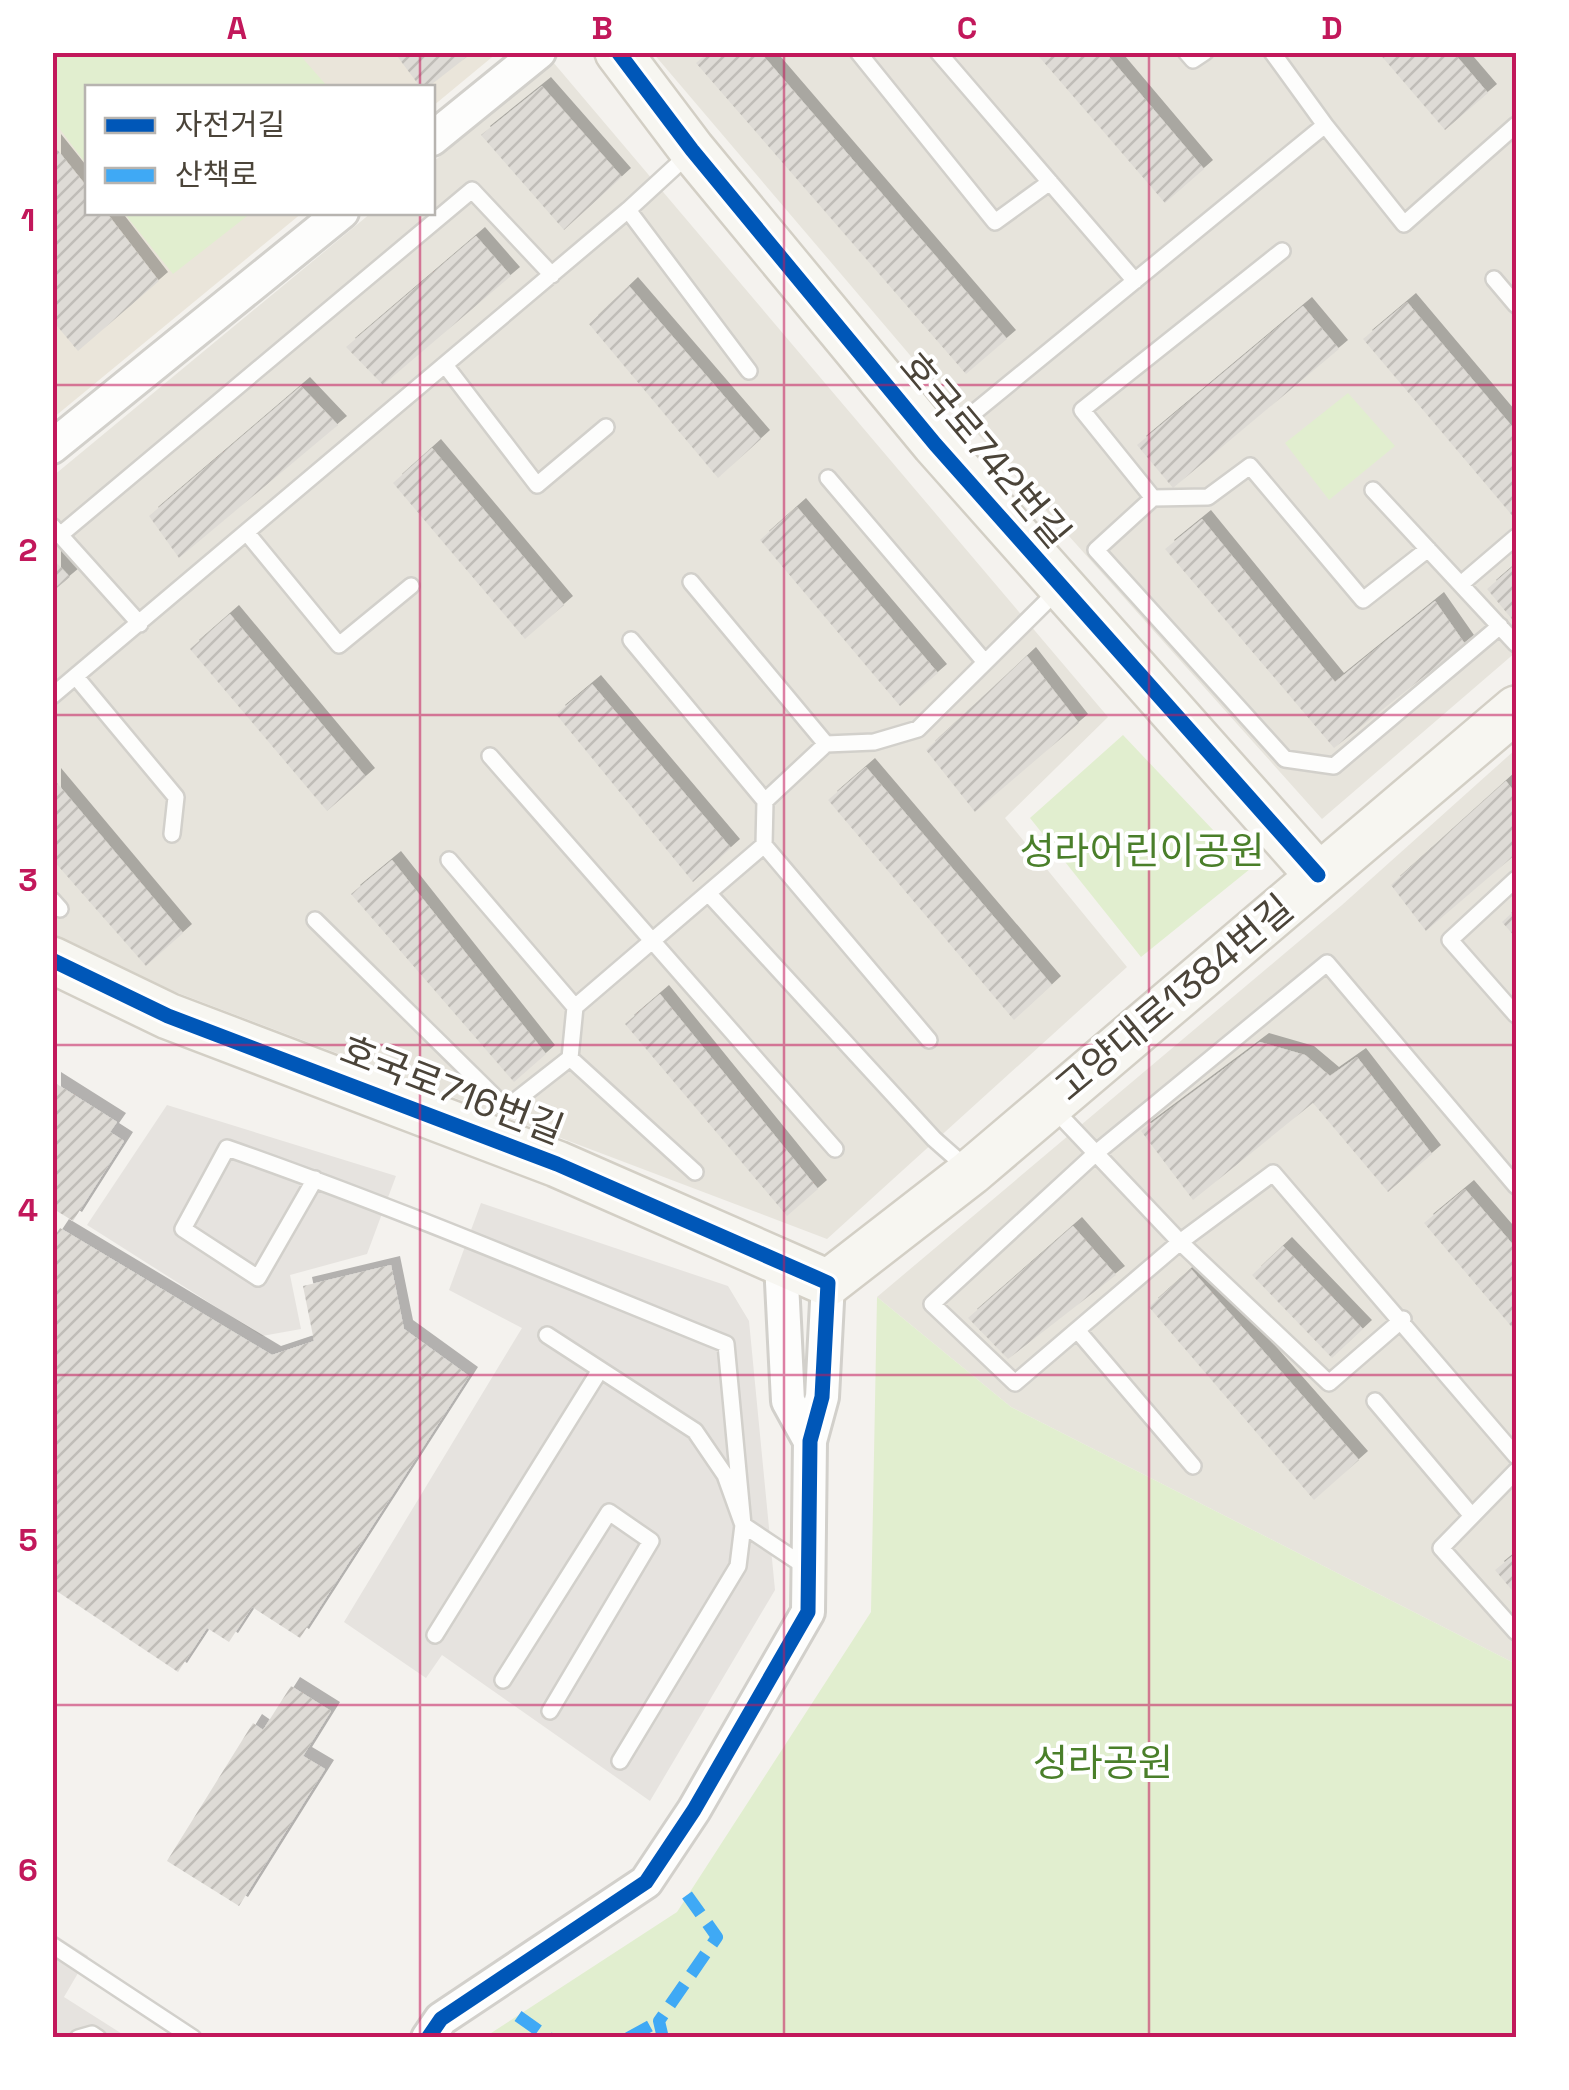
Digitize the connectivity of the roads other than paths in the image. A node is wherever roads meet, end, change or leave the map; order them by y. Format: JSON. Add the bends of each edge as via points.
{"nodes":[{"id":1,"x":540,"y":52,"type":"edge"},
{"id":2,"x":858,"y":52,"type":"edge"},
{"id":3,"x":938,"y":52,"type":"edge"},
{"id":4,"x":1186,"y":52,"type":"edge"},
{"id":5,"x":1204,"y":52,"type":"edge"},
{"id":6,"x":1272,"y":52,"type":"edge"},
{"id":7,"x":633,"y":61,"type":"edge"},
{"id":8,"x":1325,"y":125,"type":"junction"},
{"id":9,"x":1516,"y":125,"type":"edge"},
{"id":10,"x":435,"y":137,"type":"edge"},
{"id":11,"x":692,"y":150,"type":"junction"},
{"id":12,"x":1050,"y":182,"type":"junction"},
{"id":13,"x":628,"y":210,"type":"junction"},
{"id":14,"x":338,"y":215,"type":"edge"},
{"id":15,"x":1282,"y":252,"type":"dead end"},
{"id":16,"x":552,"y":274,"type":"junction"},
{"id":17,"x":1494,"y":279,"type":"dead end"},
{"id":18,"x":1136,"y":281,"type":"junction"},
{"id":19,"x":1516,"y":306,"type":"edge"},
{"id":20,"x":445,"y":365,"type":"junction"},
{"id":21,"x":749,"y":371,"type":"dead end"},
{"id":22,"x":606,"y":427,"type":"dead end"},
{"id":23,"x":935,"y":444,"type":"junction"},
{"id":24,"x":52,"y":447,"type":"edge"},
{"id":25,"x":828,"y":478,"type":"dead end"},
{"id":26,"x":1373,"y":490,"type":"dead end"},
{"id":27,"x":1152,"y":498,"type":"junction"},
{"id":28,"x":56,"y":531,"type":"edge"},
{"id":29,"x":247,"y":533,"type":"junction"},
{"id":30,"x":1516,"y":538,"type":"edge"},
{"id":31,"x":1428,"y":549,"type":"junction"},
{"id":32,"x":691,"y":582,"type":"dead end"},
{"id":33,"x":1460,"y":584,"type":"junction"},
{"id":34,"x":411,"y":586,"type":"dead end"},
{"id":35,"x":1060,"y":588,"type":"junction"},
{"id":36,"x":140,"y":624,"type":"junction"},
{"id":37,"x":1500,"y":626,"type":"junction"},
{"id":38,"x":631,"y":640,"type":"dead end"},
{"id":39,"x":1516,"y":644,"type":"edge"},
{"id":40,"x":984,"y":661,"type":"junction"},
{"id":41,"x":76,"y":676,"type":"junction"},
{"id":42,"x":52,"y":696,"type":"edge"},
{"id":43,"x":1511,"y":723,"type":"edge"},
{"id":44,"x":826,"y":744,"type":"junction"},
{"id":45,"x":490,"y":756,"type":"dead end"},
{"id":46,"x":765,"y":801,"type":"junction"},
{"id":47,"x":172,"y":834,"type":"dead end"},
{"id":48,"x":764,"y":845,"type":"junction"},
{"id":49,"x":449,"y":860,"type":"dead end"},
{"id":50,"x":1318,"y":875,"type":"junction"},
{"id":51,"x":1516,"y":880,"type":"edge"},
{"id":52,"x":708,"y":892,"type":"junction"},
{"id":53,"x":315,"y":920,"type":"dead end"},
{"id":54,"x":651,"y":942,"type":"junction"},
{"id":55,"x":52,"y":960,"type":"edge"},
{"id":56,"x":575,"y":1006,"type":"junction"},
{"id":57,"x":1516,"y":1014,"type":"edge"},
{"id":58,"x":929,"y":1040,"type":"dead end"},
{"id":59,"x":570,"y":1058,"type":"junction"},
{"id":60,"x":1049,"y":1104,"type":"junction"},
{"id":61,"x":836,"y":1149,"type":"dead end"},
{"id":62,"x":1096,"y":1153,"type":"junction"},
{"id":63,"x":695,"y":1172,"type":"dead end"},
{"id":64,"x":972,"y":1172,"type":"junction"},
{"id":65,"x":314,"y":1178,"type":"junction"},
{"id":66,"x":1516,"y":1186,"type":"edge"},
{"id":67,"x":1180,"y":1242,"type":"junction"},
{"id":68,"x":781,"y":1262,"type":"junction"},
{"id":69,"x":828,"y":1283,"type":"junction"},
{"id":70,"x":1403,"y":1320,"type":"junction"},
{"id":71,"x":1077,"y":1330,"type":"junction"},
{"id":72,"x":547,"y":1335,"type":"dead end"},
{"id":73,"x":600,"y":1370,"type":"junction"},
{"id":74,"x":1374,"y":1400,"type":"dead end"},
{"id":75,"x":810,"y":1441,"type":"junction"},
{"id":76,"x":1516,"y":1456,"type":"edge"},
{"id":77,"x":1193,"y":1466,"type":"dead end"},
{"id":78,"x":1516,"y":1471,"type":"edge"},
{"id":79,"x":1472,"y":1516,"type":"junction"},
{"id":80,"x":743,"y":1525,"type":"junction"},
{"id":81,"x":808,"y":1569,"type":"junction"},
{"id":82,"x":1516,"y":1632,"type":"edge"},
{"id":83,"x":436,"y":1635,"type":"dead end"},
{"id":84,"x":503,"y":1680,"type":"dead end"},
{"id":85,"x":550,"y":1710,"type":"dead end"},
{"id":86,"x":620,"y":1760,"type":"dead end"},
{"id":87,"x":52,"y":1945,"type":"edge"},
{"id":88,"x":78,"y":2038,"type":"edge"},
{"id":89,"x":98,"y":2038,"type":"edge"},
{"id":90,"x":193,"y":2038,"type":"edge"},
{"id":91,"x":428,"y":2038,"type":"edge"}],
"edges":[{"from":1,"to":10,"type":"street"},
{"from":2,"to":12,"type":"lane","via":[[994,222]]},
{"from":3,"to":12,"type":"lane"},
{"from":4,"to":5,"type":"lane","via":[[1192,60]]},
{"from":6,"to":8,"type":"lane"},
{"from":7,"to":11,"type":"street","name":"호국로742번길"},
{"from":8,"to":9,"type":"lane","via":[[1404,224]]},
{"from":8,"to":18,"type":"lane"},
{"from":11,"to":13,"type":"lane"},
{"from":11,"to":23,"type":"street","name":"호국로742번길"},
{"from":12,"to":18,"type":"lane"},
{"from":13,"to":16,"type":"lane"},
{"from":13,"to":21,"type":"lane"},
{"from":14,"to":24,"type":"street"},
{"from":15,"to":27,"type":"lane","via":[[1082,410]]},
{"from":16,"to":20,"type":"lane"},
{"from":16,"to":28,"type":"lane","via":[[472,190]]},
{"from":17,"to":19,"type":"lane"},
{"from":18,"to":23,"type":"lane"},
{"from":20,"to":22,"type":"lane","via":[[537,484]]},
{"from":20,"to":29,"type":"lane"},
{"from":23,"to":35,"type":"street","name":"호국로742번길"},
{"from":25,"to":40,"type":"lane"},
{"from":26,"to":31,"type":"lane"},
{"from":27,"to":31,"type":"lane","via":[[1208,498],[1250,466],[1363,600]]},
{"from":27,"to":37,"type":"lane","via":[[1096,550],[1285,759],[1334,766]]},
{"from":28,"to":36,"type":"lane"},
{"from":29,"to":34,"type":"lane","via":[[339,645]]},
{"from":29,"to":36,"type":"lane"},
{"from":30,"to":33,"type":"lane"},
{"from":31,"to":33,"type":"lane"},
{"from":32,"to":44,"type":"lane"},
{"from":33,"to":37,"type":"lane"},
{"from":35,"to":40,"type":"lane"},
{"from":35,"to":50,"type":"street","name":"호국로742번길"},
{"from":36,"to":41,"type":"lane"},
{"from":37,"to":39,"type":"lane"},
{"from":38,"to":46,"type":"lane"},
{"from":40,"to":44,"type":"lane","via":[[918,729],[874,742]]},
{"from":41,"to":42,"type":"lane"},
{"from":41,"to":47,"type":"lane","via":[[176,797]]},
{"from":43,"to":50,"type":"street","name":"고양대로1384번길"},
{"from":44,"to":46,"type":"lane"},
{"from":45,"to":54,"type":"lane"},
{"from":46,"to":48,"type":"lane"},
{"from":48,"to":52,"type":"lane"},
{"from":48,"to":58,"type":"lane"},
{"from":49,"to":56,"type":"lane"},
{"from":50,"to":60,"type":"street","name":"고양대로1384번길"},
{"from":51,"to":57,"type":"lane","via":[[1450,940]]},
{"from":52,"to":54,"type":"lane"},
{"from":52,"to":64,"type":"lane","via":[[934,1139]]},
{"from":53,"to":59,"type":"lane","via":[[506,1108]]},
{"from":54,"to":56,"type":"lane"},
{"from":54,"to":61,"type":"lane"},
{"from":55,"to":68,"type":"street","name":"호국로716번길","via":[[168,1016],[557,1164]]},
{"from":56,"to":59,"type":"lane"},
{"from":59,"to":63,"type":"lane"},
{"from":60,"to":62,"type":"lane"},
{"from":60,"to":64,"type":"street","name":"고양대로1384번길"},
{"from":62,"to":66,"type":"lane","via":[[1327,963]]},
{"from":62,"to":67,"type":"lane"},
{"from":62,"to":71,"type":"lane","via":[[932,1304],[1015,1384]]},
{"from":64,"to":69,"type":"street","name":"고양대로1384번길"},
{"from":65,"to":65,"type":"lane","via":[[258,1278],[182,1230],[228,1148]]},
{"from":65,"to":80,"type":"lane","via":[[726,1344]]},
{"from":67,"to":70,"type":"lane","via":[[1329,1383]]},
{"from":67,"to":70,"type":"lane","via":[[1273,1172]]},
{"from":67,"to":71,"type":"lane"},
{"from":68,"to":69,"type":"street","name":"호국로716번길"},
{"from":68,"to":75,"type":"street","via":[[788,1401]]},
{"from":69,"to":75,"type":"street","via":[[822,1397]]},
{"from":70,"to":76,"type":"lane"},
{"from":71,"to":77,"type":"lane"},
{"from":72,"to":73,"type":"lane"},
{"from":73,"to":80,"type":"lane","via":[[695,1432],[725,1475]]},
{"from":73,"to":83,"type":"lane"},
{"from":74,"to":79,"type":"lane"},
{"from":75,"to":81,"type":"street"},
{"from":78,"to":79,"type":"lane"},
{"from":79,"to":82,"type":"lane","via":[[1441,1548]]},
{"from":80,"to":81,"type":"lane"},
{"from":80,"to":86,"type":"lane","via":[[738,1566]]},
{"from":81,"to":91,"type":"street","via":[[808,1612],[646,1882],[441,2019]]},
{"from":84,"to":85,"type":"lane","via":[[609,1512],[651,1541]]},
{"from":87,"to":90,"type":"lane"},
{"from":88,"to":89,"type":"lane"}]}
